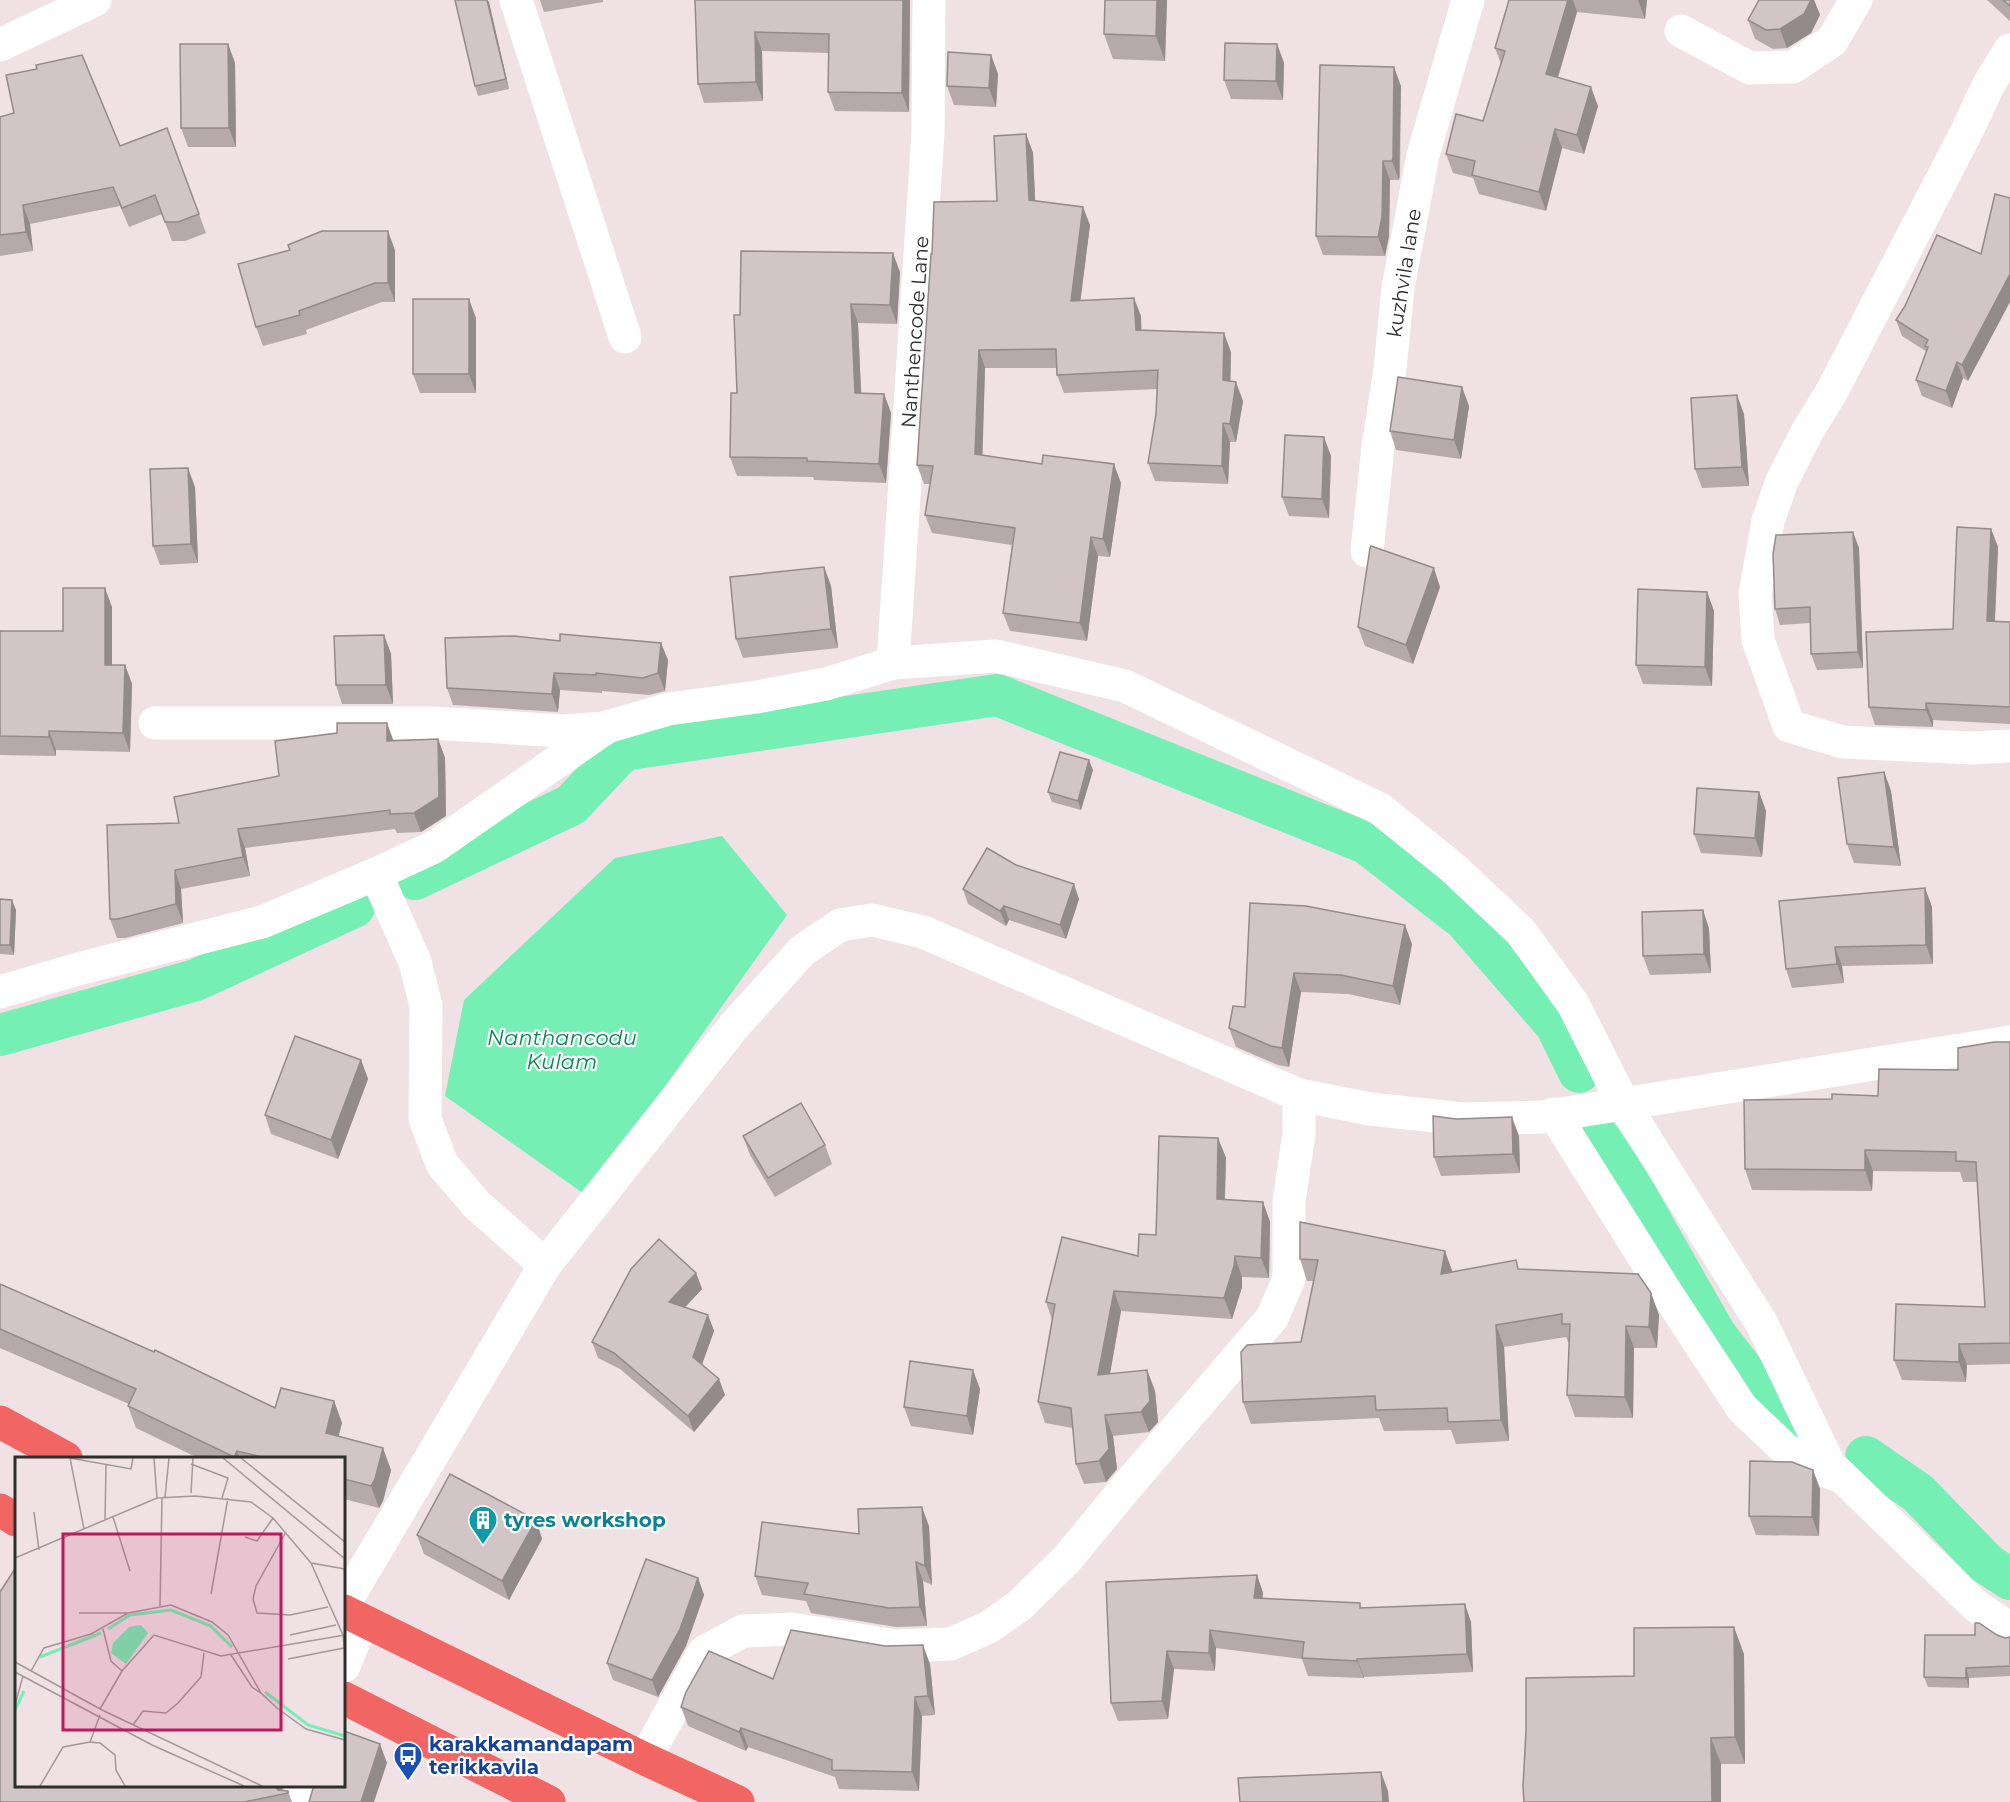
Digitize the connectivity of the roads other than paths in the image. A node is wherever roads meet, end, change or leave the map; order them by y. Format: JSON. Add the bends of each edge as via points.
{"nodes":[{"id":1,"x":95,"y":0,"type":"edge"},
{"id":2,"x":516,"y":0,"type":"edge"},
{"id":3,"x":929,"y":0,"type":"edge"},
{"id":4,"x":1468,"y":0,"type":"edge"},
{"id":5,"x":1856,"y":0,"type":"edge"},
{"id":6,"x":1681,"y":30,"type":"dead end"},
{"id":7,"x":0,"y":45,"type":"edge"},
{"id":8,"x":2010,"y":50,"type":"edge"},
{"id":9,"x":625,"y":337,"type":"dead end"},
{"id":10,"x":1367,"y":551,"type":"edge"},
{"id":11,"x":893,"y":663,"type":"junction"},
{"id":12,"x":155,"y":723,"type":"dead end"},
{"id":13,"x":607,"y":728,"type":"junction"},
{"id":14,"x":2010,"y":746,"type":"edge"},
{"id":15,"x":376,"y":874,"type":"junction"},
{"id":16,"x":0,"y":992,"type":"edge"},
{"id":17,"x":2010,"y":1042,"type":"edge"},
{"id":18,"x":1299,"y":1095,"type":"junction"},
{"id":19,"x":1623,"y":1103,"type":"junction"},
{"id":20,"x":1554,"y":1114,"type":"junction"},
{"id":21,"x":545,"y":1265,"type":"junction"},
{"id":22,"x":0,"y":1422,"type":"edge"},
{"id":23,"x":64,"y":1457,"type":"edge"},
{"id":24,"x":1843,"y":1477,"type":"junction"},
{"id":25,"x":0,"y":1510,"type":"edge"},
{"id":26,"x":15,"y":1519,"type":"edge"},
{"id":27,"x":350,"y":1612,"type":"edge"},
{"id":28,"x":2010,"y":1629,"type":"edge"},
{"id":29,"x":345,"y":1657,"type":"edge"},
{"id":30,"x":345,"y":1699,"type":"edge"},
{"id":31,"x":645,"y":1759,"type":"junction"},
{"id":32,"x":303,"y":1787,"type":"edge"},
{"id":33,"x":297,"y":1802,"type":"edge"},
{"id":34,"x":549,"y":1802,"type":"edge"},
{"id":35,"x":738,"y":1802,"type":"edge"}],
"edges":[{"from":1,"to":7,"type":"street"},
{"from":2,"to":9,"type":"street"},
{"from":3,"to":11,"type":"street","name":"Nanthencode Lane","via":[[928,133]]},
{"from":4,"to":10,"type":"street","name":"kuzhvila lane","via":[[1423,155],[1398,288]]},
{"from":5,"to":6,"type":"street","via":[[1832,41],[1793,68],[1750,68]]},
{"from":8,"to":14,"type":"street","via":[[1782,482],[1768,521],[1755,594],[1758,640],[1789,726],[1843,742]]},
{"from":11,"to":13,"type":"street","via":[[826,684],[669,709]]},
{"from":11,"to":19,"type":"street","via":[[996,656],[1125,687],[1380,809],[1453,868],[1521,932],[1573,1004]]},
{"from":12,"to":13,"type":"street","via":[[433,723],[562,731]]},
{"from":13,"to":15,"type":"street","via":[[434,847]]},
{"from":15,"to":16,"type":"street","via":[[262,922]]},
{"from":15,"to":21,"type":"street","via":[[415,962],[426,1006],[425,1119],[442,1164],[477,1205]]},
{"from":17,"to":19,"type":"street"},
{"from":18,"to":20,"type":"street","via":[[1370,1109],[1462,1119]]},
{"from":18,"to":21,"type":"street","via":[[922,932],[872,920],[840,925],[802,951],[734,1026]]},
{"from":18,"to":31,"type":"street","via":[[1299,1134],[1289,1201],[1289,1279],[1272,1318],[1067,1559],[1019,1606],[990,1627],[951,1644],[895,1646],[792,1629],[742,1631],[704,1652]]},
{"from":19,"to":20,"type":"street"},
{"from":19,"to":24,"type":"street","via":[[1762,1324],[1829,1464]]},
{"from":20,"to":24,"type":"street","via":[[1742,1408],[1785,1449],[1809,1465]]},
{"from":21,"to":27,"type":"street"},
{"from":22,"to":23,"type":"main road"},
{"from":24,"to":28,"type":"street","via":[[1977,1606]]},
{"from":25,"to":26,"type":"main road"},
{"from":27,"to":29,"type":"street"},
{"from":27,"to":31,"type":"main road"},
{"from":30,"to":34,"type":"main road"},
{"from":31,"to":35,"type":"main road"},
{"from":32,"to":33,"type":"street"}]}
